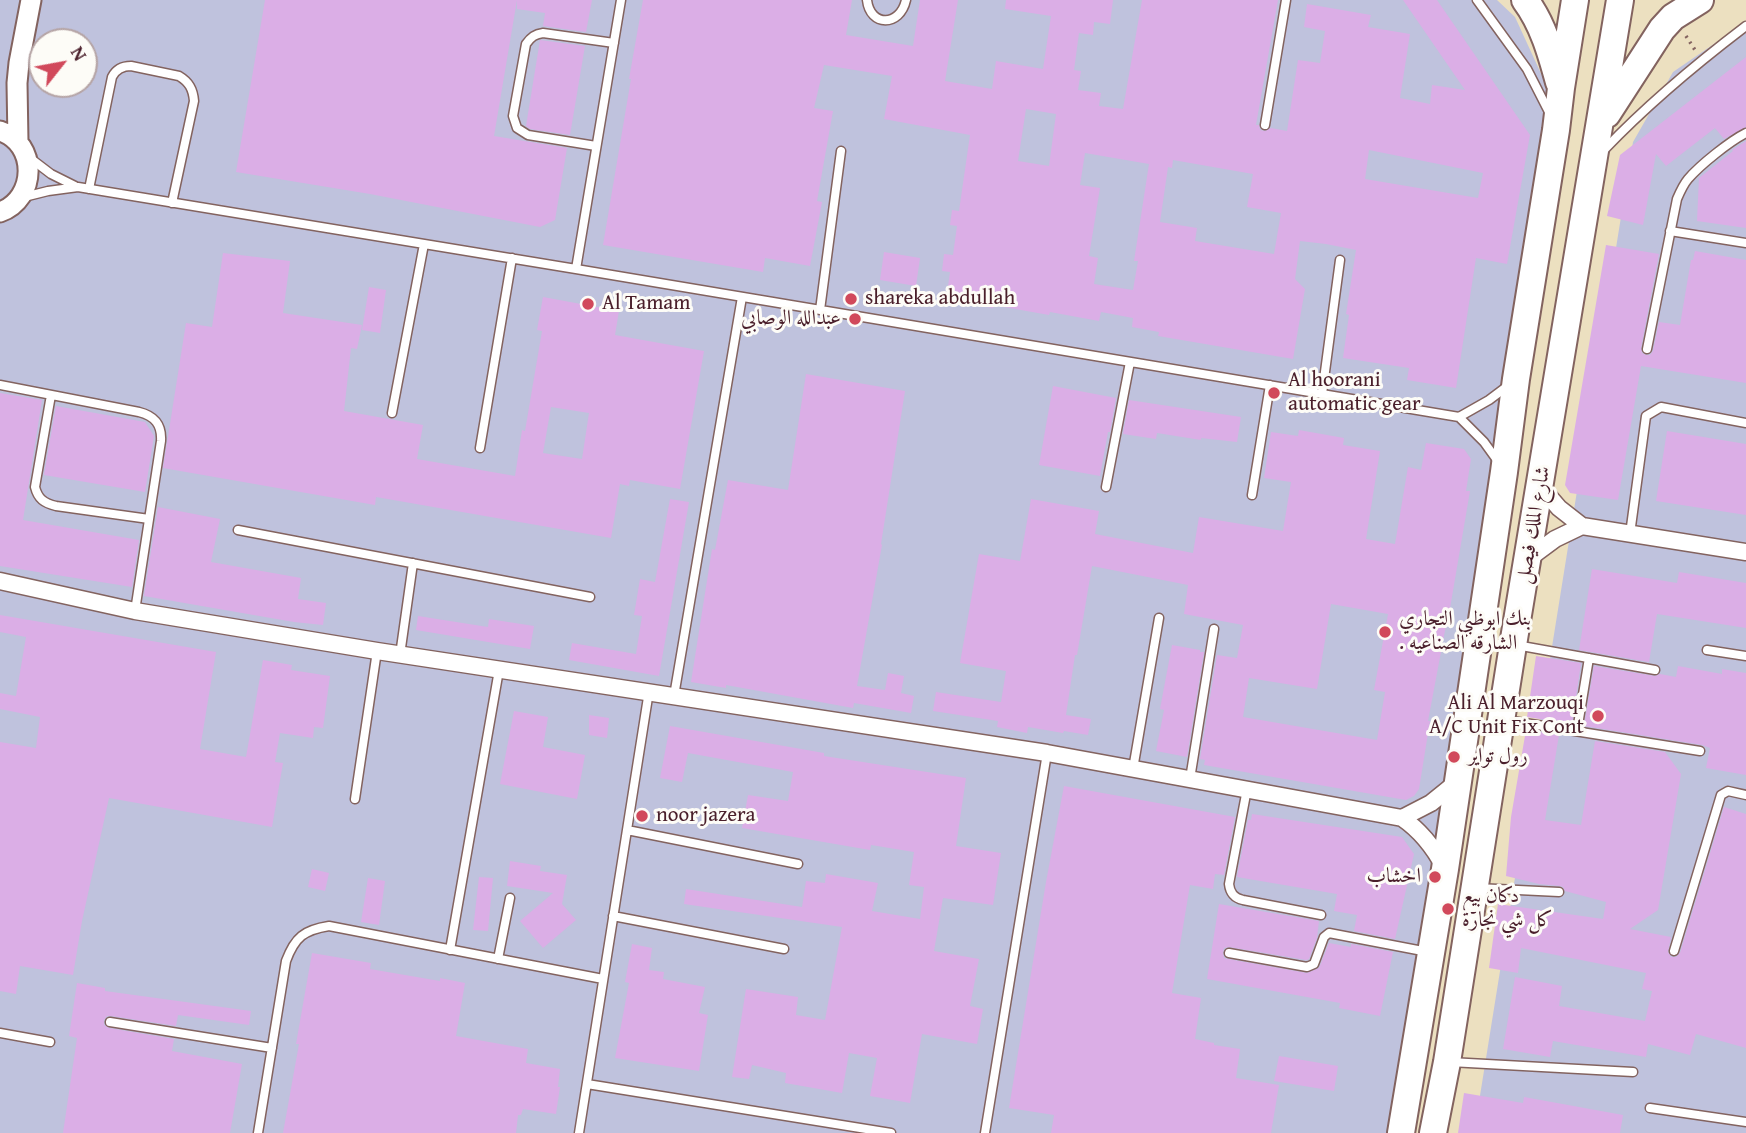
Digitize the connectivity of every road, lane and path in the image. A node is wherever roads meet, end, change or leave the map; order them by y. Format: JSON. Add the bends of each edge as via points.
{"nodes":[{"id":1,"x":31,"y":0,"type":"edge"},
{"id":2,"x":621,"y":0,"type":"edge"},
{"id":3,"x":867,"y":0,"type":"edge"},
{"id":4,"x":906,"y":0,"type":"edge"},
{"id":5,"x":1286,"y":0,"type":"edge"},
{"id":6,"x":1477,"y":0,"type":"edge"},
{"id":7,"x":1525,"y":0,"type":"edge"},
{"id":8,"x":1575,"y":0,"type":"edge"},
{"id":9,"x":1620,"y":0,"type":"edge"},
{"id":10,"x":1700,"y":0,"type":"edge"},
{"id":11,"x":1673,"y":17,"type":"junction"},
{"id":12,"x":1746,"y":26,"type":"edge"},
{"id":13,"x":614,"y":43,"type":"junction"},
{"id":14,"x":1702,"y":61,"type":"junction"},
{"id":15,"x":1561,"y":88,"type":"junction"},
{"id":16,"x":1601,"y":124,"type":"junction"},
{"id":17,"x":1265,"y":125,"type":"dead end"},
{"id":18,"x":1556,"y":130,"type":"junction"},
{"id":19,"x":0,"y":131,"type":"edge"},
{"id":20,"x":1746,"y":133,"type":"edge"},
{"id":21,"x":596,"y":146,"type":"junction"},
{"id":22,"x":22,"y":149,"type":"junction"},
{"id":23,"x":841,"y":151,"type":"dead end"},
{"id":24,"x":1595,"y":160,"type":"junction"},
{"id":25,"x":78,"y":187,"type":"junction"},
{"id":26,"x":89,"y":189,"type":"junction"},
{"id":27,"x":172,"y":203,"type":"junction"},
{"id":28,"x":7,"y":209,"type":"edge"},
{"id":29,"x":1670,"y":231,"type":"junction"},
{"id":30,"x":1746,"y":243,"type":"edge"},
{"id":31,"x":424,"y":244,"type":"junction"},
{"id":32,"x":512,"y":258,"type":"junction"},
{"id":33,"x":1340,"y":260,"type":"dead end"},
{"id":34,"x":576,"y":269,"type":"junction"},
{"id":35,"x":742,"y":297,"type":"junction"},
{"id":36,"x":821,"y":310,"type":"junction"},
{"id":37,"x":1647,"y":349,"type":"dead end"},
{"id":38,"x":1130,"y":362,"type":"junction"},
{"id":39,"x":1516,"y":379,"type":"junction"},
{"id":40,"x":0,"y":385,"type":"edge"},
{"id":41,"x":1270,"y":385,"type":"junction"},
{"id":42,"x":1322,"y":394,"type":"junction"},
{"id":43,"x":51,"y":395,"type":"junction"},
{"id":44,"x":392,"y":413,"type":"dead end"},
{"id":45,"x":1459,"y":417,"type":"junction"},
{"id":46,"x":1746,"y":422,"type":"edge"},
{"id":47,"x":480,"y":448,"type":"dead end"},
{"id":48,"x":1504,"y":472,"type":"junction"},
{"id":49,"x":1540,"y":486,"type":"junction"},
{"id":50,"x":1106,"y":487,"type":"dead end"},
{"id":51,"x":1252,"y":495,"type":"dead end"},
{"id":52,"x":149,"y":519,"type":"junction"},
{"id":53,"x":1582,"y":526,"type":"junction"},
{"id":54,"x":238,"y":530,"type":"dead end"},
{"id":55,"x":1630,"y":534,"type":"junction"},
{"id":56,"x":1746,"y":552,"type":"edge"},
{"id":57,"x":1528,"y":559,"type":"junction"},
{"id":58,"x":413,"y":563,"type":"junction"},
{"id":59,"x":0,"y":581,"type":"edge"},
{"id":60,"x":590,"y":597,"type":"dead end"},
{"id":61,"x":135,"y":611,"type":"junction"},
{"id":62,"x":1159,"y":618,"type":"dead end"},
{"id":63,"x":1214,"y":629,"type":"dead end"},
{"id":64,"x":1513,"y":645,"type":"junction"},
{"id":65,"x":1707,"y":650,"type":"dead end"},
{"id":66,"x":377,"y":651,"type":"junction"},
{"id":67,"x":400,"y":655,"type":"junction"},
{"id":68,"x":1746,"y":656,"type":"edge"},
{"id":69,"x":1589,"y":658,"type":"junction"},
{"id":70,"x":499,"y":669,"type":"junction"},
{"id":71,"x":1655,"y":670,"type":"dead end"},
{"id":72,"x":649,"y":691,"type":"junction"},
{"id":73,"x":674,"y":696,"type":"junction"},
{"id":74,"x":1501,"y":719,"type":"junction"},
{"id":75,"x":1577,"y":731,"type":"junction"},
{"id":76,"x":1700,"y":751,"type":"dead end"},
{"id":77,"x":1047,"y":753,"type":"junction"},
{"id":78,"x":1133,"y":769,"type":"junction"},
{"id":79,"x":1190,"y":779,"type":"junction"},
{"id":80,"x":1457,"y":782,"type":"junction"},
{"id":81,"x":1247,"y":789,"type":"junction"},
{"id":82,"x":1746,"y":795,"type":"edge"},
{"id":83,"x":355,"y":799,"type":"dead end"},
{"id":84,"x":1402,"y":818,"type":"junction"},
{"id":85,"x":627,"y":830,"type":"junction"},
{"id":86,"x":797,"y":864,"type":"dead end"},
{"id":87,"x":1445,"y":869,"type":"junction"},
{"id":88,"x":1474,"y":888,"type":"junction"},
{"id":89,"x":1559,"y":892,"type":"dead end"},
{"id":90,"x":510,"y":898,"type":"dead end"},
{"id":91,"x":1321,"y":915,"type":"dead end"},
{"id":92,"x":613,"y":916,"type":"junction"},
{"id":93,"x":783,"y":949,"type":"dead end"},
{"id":94,"x":450,"y":950,"type":"junction"},
{"id":95,"x":1674,"y":951,"type":"dead end"},
{"id":96,"x":1431,"y":952,"type":"junction"},
{"id":97,"x":1229,"y":953,"type":"dead end"},
{"id":98,"x":498,"y":959,"type":"junction"},
{"id":99,"x":603,"y":979,"type":"junction"},
{"id":100,"x":110,"y":1022,"type":"dead end"},
{"id":101,"x":0,"y":1033,"type":"edge"},
{"id":102,"x":50,"y":1042,"type":"dead end"},
{"id":103,"x":272,"y":1048,"type":"junction"},
{"id":104,"x":1447,"y":1062,"type":"junction"},
{"id":105,"x":1633,"y":1072,"type":"dead end"},
{"id":106,"x":587,"y":1084,"type":"junction"},
{"id":107,"x":1650,"y":1108,"type":"dead end"},
{"id":108,"x":1746,"y":1122,"type":"edge"},
{"id":109,"x":258,"y":1133,"type":"edge"},
{"id":110,"x":579,"y":1133,"type":"edge"},
{"id":111,"x":891,"y":1133,"type":"edge"},
{"id":112,"x":985,"y":1133,"type":"edge"},
{"id":113,"x":1401,"y":1133,"type":"edge"},
{"id":114,"x":1433,"y":1133,"type":"edge"}],
"edges":[{"from":1,"to":22,"type":"street","via":[[19,63]]},
{"from":2,"to":13,"type":"lane"},
{"from":3,"to":4,"type":"lane","via":[[873,15],[888,20],[899,16]]},
{"from":5,"to":17,"type":"lane"},
{"from":6,"to":18,"type":"lane","via":[[1527,69]]},
{"from":7,"to":15,"type":"main road","via":[[1541,26]]},
{"from":8,"to":15,"type":"main road","name":"شارع الملك فيصل"},
{"from":9,"to":16,"type":"main road","name":"شارع الملك فيصل"},
{"from":10,"to":11,"type":"main road"},
{"from":11,"to":14,"type":"path"},
{"from":11,"to":16,"type":"main road"},
{"from":12,"to":14,"type":"lane"},
{"from":13,"to":21,"type":"lane"},
{"from":13,"to":21,"type":"lane","via":[[543,33],[530,38],[513,116],[522,133]]},
{"from":14,"to":24,"type":"lane","via":[[1634,119]]},
{"from":15,"to":18,"type":"main road","name":"شارع الملك فيصل"},
{"from":16,"to":24,"type":"main road","name":"شارع الملك فيصل"},
{"from":18,"to":39,"type":"main road","name":"شارع الملك فيصل"},
{"from":19,"to":22,"type":"street"},
{"from":20,"to":29,"type":"lane","via":[[1685,184]]},
{"from":21,"to":34,"type":"lane"},
{"from":22,"to":25,"type":"lane","via":[[51,174]]},
{"from":22,"to":28,"type":"street","via":[[29,171],[27,186]]},
{"from":23,"to":36,"type":"lane"},
{"from":24,"to":49,"type":"main road","name":"شارع الملك فيصل"},
{"from":25,"to":26,"type":"lane"},
{"from":25,"to":28,"type":"lane","via":[[48,191]]},
{"from":26,"to":27,"type":"lane"},
{"from":26,"to":27,"type":"lane","via":[[112,77],[119,68],[131,66],[179,76],[192,89],[194,101]]},
{"from":27,"to":31,"type":"lane"},
{"from":29,"to":30,"type":"lane"},
{"from":29,"to":37,"type":"lane"},
{"from":31,"to":32,"type":"lane"},
{"from":31,"to":44,"type":"lane"},
{"from":32,"to":34,"type":"lane"},
{"from":32,"to":47,"type":"lane"},
{"from":33,"to":42,"type":"lane"},
{"from":34,"to":35,"type":"lane"},
{"from":35,"to":36,"type":"lane"},
{"from":35,"to":73,"type":"lane"},
{"from":36,"to":38,"type":"lane"},
{"from":38,"to":41,"type":"lane"},
{"from":38,"to":50,"type":"lane"},
{"from":39,"to":45,"type":"lane"},
{"from":39,"to":48,"type":"main road","name":"شارع الملك فيصل"},
{"from":40,"to":43,"type":"lane"},
{"from":41,"to":42,"type":"lane"},
{"from":41,"to":51,"type":"lane"},
{"from":42,"to":45,"type":"lane"},
{"from":43,"to":52,"type":"lane","via":[[139,412],[159,424]]},
{"from":43,"to":52,"type":"lane","via":[[35,487],[40,498],[56,506]]},
{"from":45,"to":48,"type":"lane","via":[[1484,442]]},
{"from":46,"to":55,"type":"lane","via":[[1661,407],[1646,416]]},
{"from":48,"to":80,"type":"main road","name":"شارع الملك فيصل"},
{"from":49,"to":53,"type":"street"},
{"from":49,"to":57,"type":"main road","name":"شارع الملك فيصل"},
{"from":52,"to":61,"type":"lane"},
{"from":53,"to":55,"type":"street"},
{"from":53,"to":57,"type":"street"},
{"from":54,"to":58,"type":"lane"},
{"from":55,"to":56,"type":"street"},
{"from":57,"to":64,"type":"main road","name":"شارع الملك فيصل"},
{"from":58,"to":60,"type":"lane"},
{"from":58,"to":67,"type":"lane"},
{"from":59,"to":61,"type":"street"},
{"from":61,"to":66,"type":"street"},
{"from":62,"to":78,"type":"lane"},
{"from":63,"to":79,"type":"lane"},
{"from":64,"to":69,"type":"lane"},
{"from":64,"to":74,"type":"main road","name":"شارع الملك فيصل"},
{"from":65,"to":68,"type":"lane"},
{"from":66,"to":67,"type":"street"},
{"from":66,"to":83,"type":"lane"},
{"from":67,"to":70,"type":"street"},
{"from":69,"to":71,"type":"lane"},
{"from":69,"to":75,"type":"lane"},
{"from":70,"to":72,"type":"street"},
{"from":70,"to":94,"type":"lane"},
{"from":72,"to":73,"type":"street"},
{"from":72,"to":85,"type":"lane"},
{"from":73,"to":77,"type":"street"},
{"from":74,"to":75,"type":"lane"},
{"from":74,"to":88,"type":"main road","name":"شارع الملك فيصل"},
{"from":75,"to":76,"type":"lane"},
{"from":77,"to":78,"type":"street"},
{"from":77,"to":112,"type":"lane"},
{"from":78,"to":79,"type":"street"},
{"from":79,"to":81,"type":"street"},
{"from":80,"to":84,"type":"street"},
{"from":80,"to":87,"type":"main road","name":"شارع الملك فيصل"},
{"from":81,"to":84,"type":"street"},
{"from":81,"to":91,"type":"lane","via":[[1231,893],[1238,899]]},
{"from":82,"to":95,"type":"lane","via":[[1728,791],[1721,795]]},
{"from":84,"to":87,"type":"street","via":[[1428,840]]},
{"from":85,"to":86,"type":"lane"},
{"from":85,"to":92,"type":"lane"},
{"from":87,"to":96,"type":"main road","name":"شارع الملك فيصل"},
{"from":88,"to":89,"type":"lane"},
{"from":88,"to":104,"type":"main road","name":"شارع الملك فيصل"},
{"from":90,"to":98,"type":"lane"},
{"from":92,"to":93,"type":"lane"},
{"from":92,"to":99,"type":"lane"},
{"from":94,"to":98,"type":"lane"},
{"from":94,"to":103,"type":"lane","via":[[329,926],[301,935],[286,961]]},
{"from":96,"to":97,"type":"lane","via":[[1329,933],[1314,964],[1307,967]]},
{"from":96,"to":113,"type":"main road","name":"شارع الملك فيصل"},
{"from":98,"to":99,"type":"lane"},
{"from":99,"to":106,"type":"lane"},
{"from":100,"to":103,"type":"lane"},
{"from":101,"to":102,"type":"lane"},
{"from":103,"to":109,"type":"lane"},
{"from":104,"to":105,"type":"lane"},
{"from":104,"to":114,"type":"main road","name":"شارع الملك فيصل"},
{"from":106,"to":110,"type":"lane"},
{"from":106,"to":111,"type":"lane"},
{"from":107,"to":108,"type":"lane"}]}
